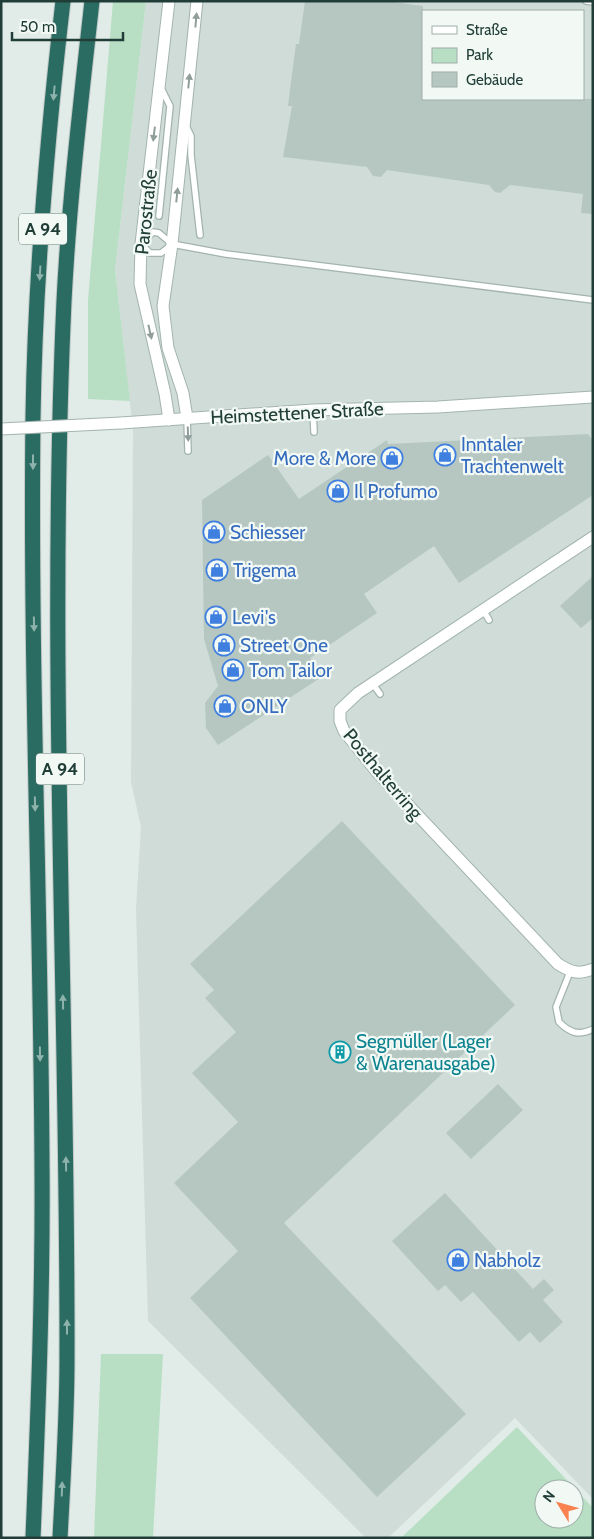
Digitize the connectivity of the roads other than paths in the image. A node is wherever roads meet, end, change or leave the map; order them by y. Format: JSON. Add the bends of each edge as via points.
{"nodes":[{"id":1,"x":63,"y":1,"type":"edge"},
{"id":2,"x":92,"y":1,"type":"edge"},
{"id":3,"x":169,"y":1,"type":"edge"},
{"id":4,"x":197,"y":1,"type":"edge"},
{"id":5,"x":586,"y":1,"type":"edge"},
{"id":6,"x":593,"y":2,"type":"edge"},
{"id":7,"x":160,"y":86,"type":"junction"},
{"id":8,"x":185,"y":123,"type":"junction"},
{"id":9,"x":159,"y":216,"type":"dead end"},
{"id":10,"x":200,"y":235,"type":"dead end"},
{"id":11,"x":141,"y":244,"type":"junction"},
{"id":12,"x":172,"y":244,"type":"junction"},
{"id":13,"x":593,"y":300,"type":"edge"},
{"id":14,"x":593,"y":397,"type":"edge"},
{"id":15,"x":314,"y":410,"type":"junction"},
{"id":16,"x":187,"y":418,"type":"junction"},
{"id":17,"x":169,"y":420,"type":"junction"},
{"id":18,"x":1,"y":429,"type":"edge"},
{"id":19,"x":314,"y":432,"type":"dead end"},
{"id":20,"x":188,"y":451,"type":"dead end"},
{"id":21,"x":593,"y":537,"type":"edge"},
{"id":22,"x":373,"y":684,"type":"junction"},
{"id":23,"x":380,"y":694,"type":"dead end"},
{"id":24,"x":593,"y":969,"type":"edge"},
{"id":25,"x":570,"y":972,"type":"junction"},
{"id":26,"x":593,"y":1029,"type":"edge"},
{"id":27,"x":32,"y":1538,"type":"edge"},
{"id":28,"x":60,"y":1538,"type":"edge"}],
"edges":[{"from":1,"to":27,"type":"highway","number":"A 94","one_way":true,"via":[[47,168],[34,413],[35,800],[42,1167],[40,1362]]},
{"from":28,"to":2,"type":"highway","number":"A 94","one_way":true,"via":[[67,1364],[58,557],[64,300],[72,183]]},
{"from":3,"to":7,"type":"street","name":"Parostraße"},
{"from":8,"to":4,"type":"street","name":"Parostraße","one_way":true},
{"from":5,"to":6,"type":"lane"},
{"from":7,"to":9,"type":"lane","via":[[170,106]]},
{"from":7,"to":11,"type":"street","name":"Parostraße","one_way":true},
{"from":8,"to":10,"type":"lane","via":[[191,136]]},
{"from":12,"to":8,"type":"street","name":"Parostraße","one_way":true},
{"from":11,"to":12,"type":"lane","via":[[155,253],[161,253]]},
{"from":11,"to":12,"type":"lane","via":[[153,232]]},
{"from":11,"to":17,"type":"street","name":"Parostraße","one_way":true,"via":[[140,284]]},
{"from":12,"to":13,"type":"lane"},
{"from":12,"to":16,"type":"street","name":"Parostraße","via":[[163,306],[164,328],[184,392]]},
{"from":14,"to":15,"type":"street","name":"Heimstettener Straße","via":[[438,407]]},
{"from":15,"to":16,"type":"street","name":"Heimstettener Straße"},
{"from":15,"to":19,"type":"lane"},
{"from":16,"to":17,"type":"street","name":"Heimstettener Straße"},
{"from":16,"to":20,"type":"lane","one_way":true},
{"from":17,"to":18,"type":"street","name":"Heimstettener Straße","bridge":true},
{"from":21,"to":22,"type":"street","name":"Posthalterring","via":[[486,615]]},
{"from":22,"to":23,"type":"lane"},
{"from":22,"to":25,"type":"street","name":"Posthalterring","via":[[340,710],[344,732],[413,811],[558,964]]},
{"from":24,"to":25,"type":"street","via":[[580,974]]},
{"from":25,"to":26,"type":"lane","via":[[556,1007],[559,1022],[572,1032],[584,1033]]}]}
